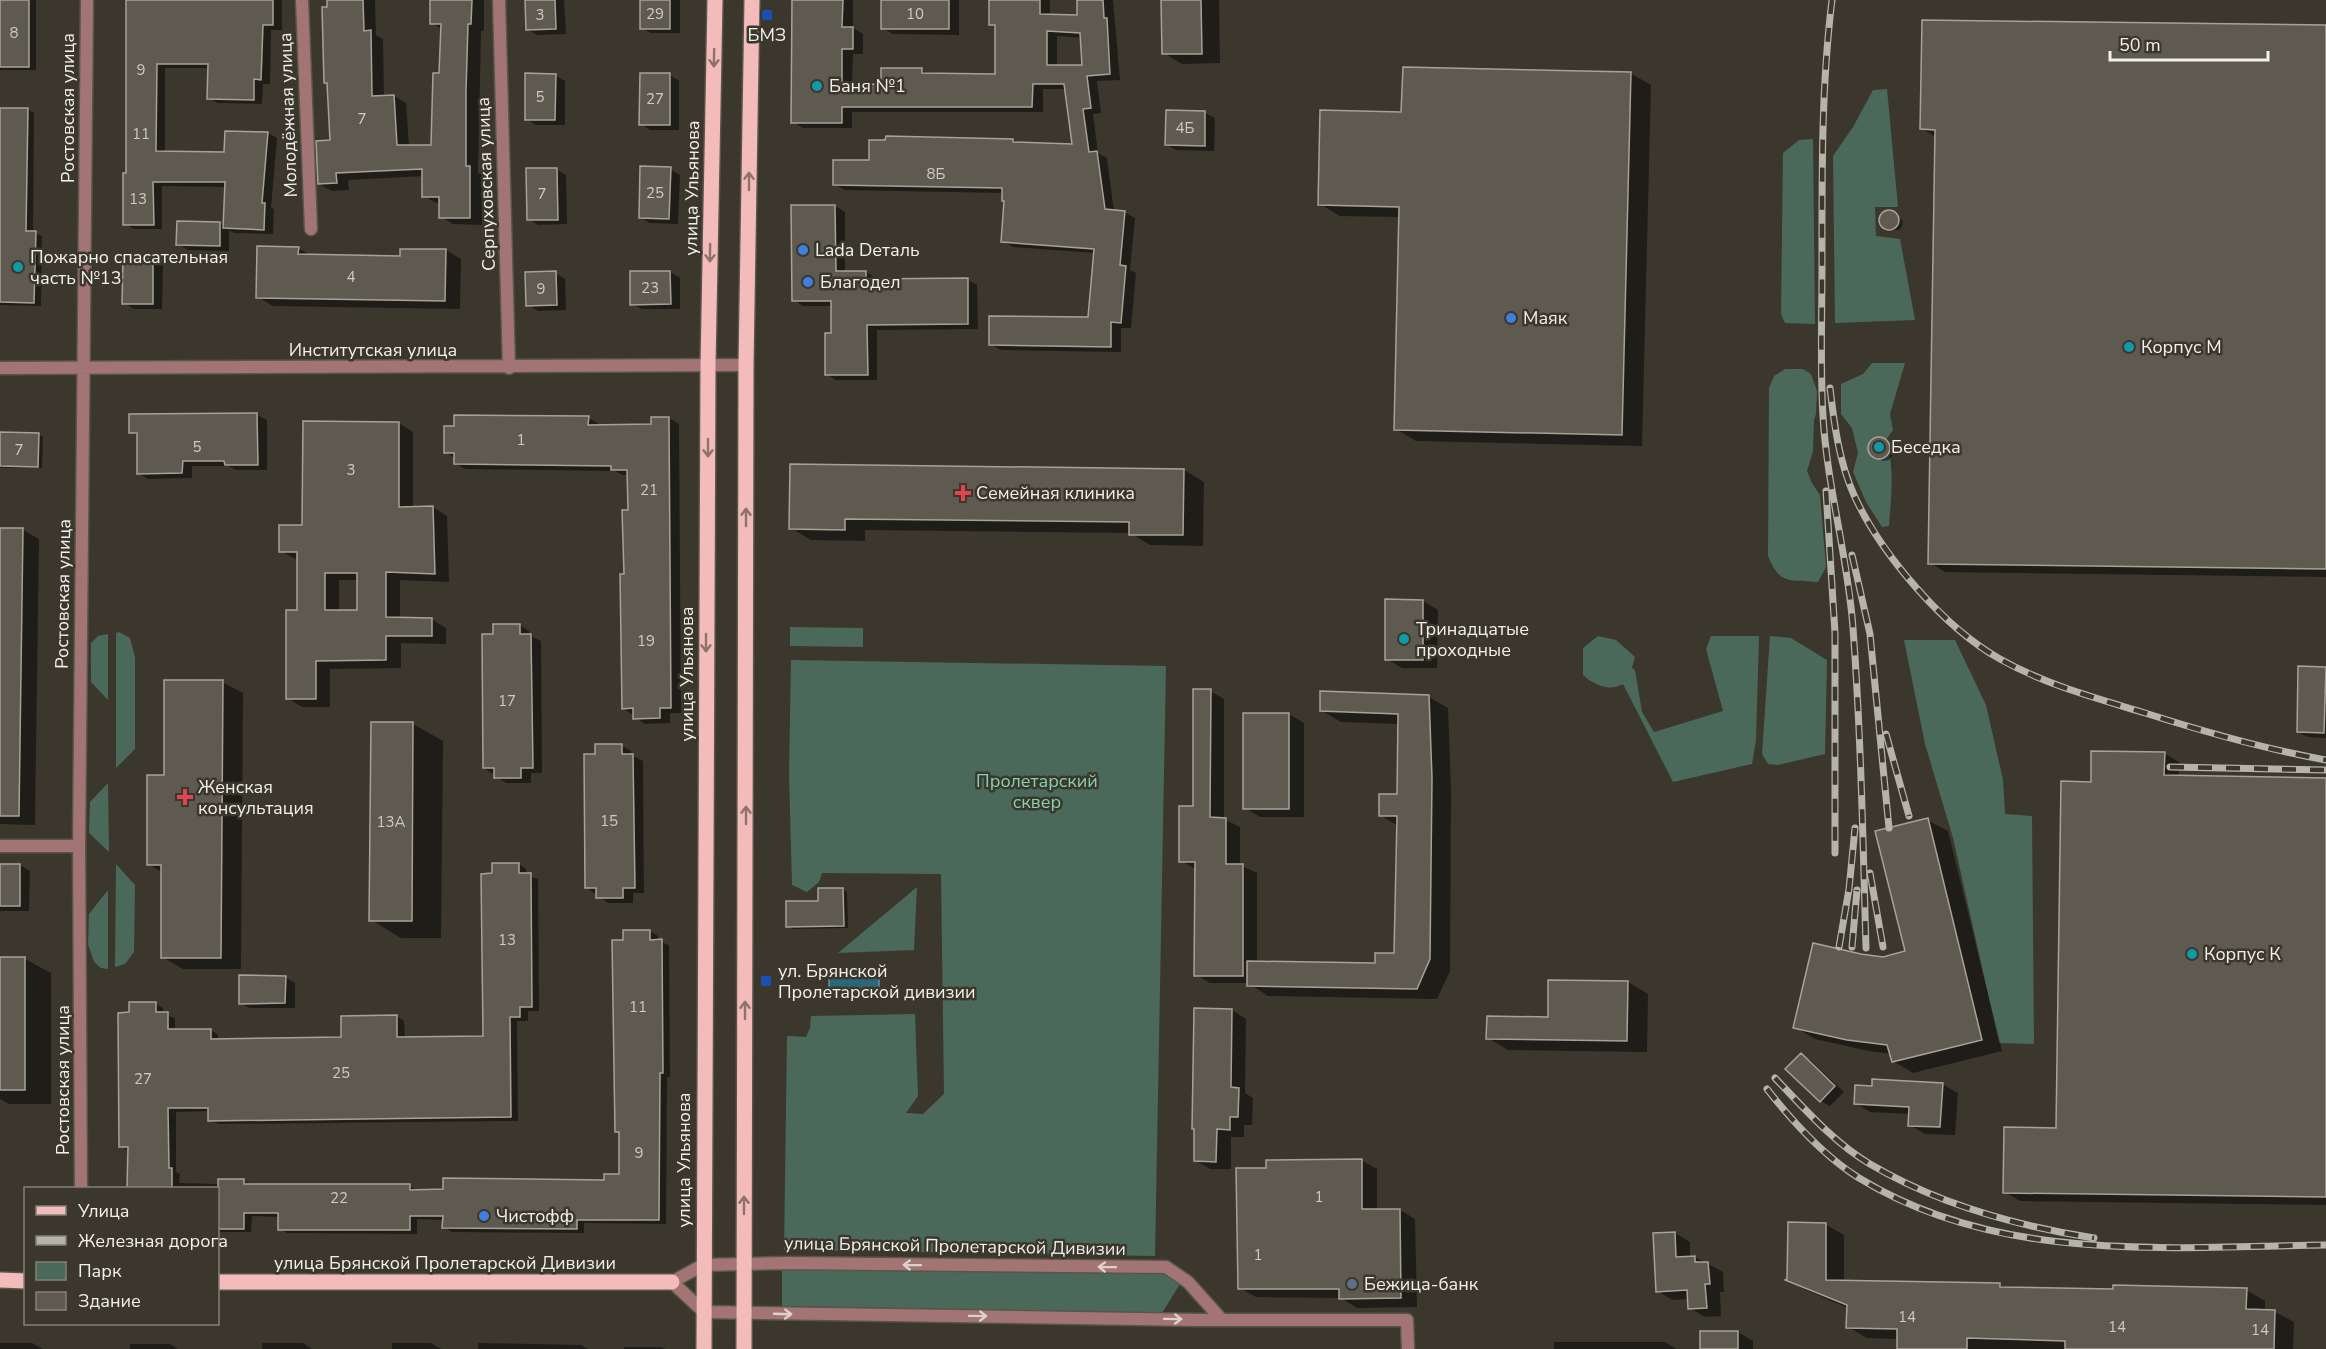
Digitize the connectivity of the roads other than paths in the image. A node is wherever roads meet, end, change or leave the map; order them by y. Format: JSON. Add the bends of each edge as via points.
{"nodes":[{"id":1,"x":87,"y":0,"type":"edge"},
{"id":2,"x":302,"y":0,"type":"edge"},
{"id":3,"x":499,"y":0,"type":"edge"},
{"id":4,"x":715,"y":0,"type":"edge"},
{"id":5,"x":752,"y":0,"type":"edge"},
{"id":6,"x":311,"y":230,"type":"dead end"},
{"id":7,"x":746,"y":365,"type":"junction"},
{"id":8,"x":708,"y":366,"type":"junction"},
{"id":9,"x":0,"y":368,"type":"edge"},
{"id":10,"x":84,"y":368,"type":"junction"},
{"id":11,"x":508,"y":368,"type":"junction"},
{"id":12,"x":0,"y":846,"type":"edge"},
{"id":13,"x":79,"y":846,"type":"junction"},
{"id":14,"x":81,"y":1187,"type":"edge"},
{"id":15,"x":744,"y":1264,"type":"junction"},
{"id":16,"x":703,"y":1265,"type":"junction"},
{"id":17,"x":0,"y":1280,"type":"edge"},
{"id":18,"x":24,"y":1281,"type":"edge"},
{"id":19,"x":219,"y":1282,"type":"edge"},
{"id":20,"x":672,"y":1282,"type":"junction"},
{"id":21,"x":704,"y":1312,"type":"junction"},
{"id":22,"x":744,"y":1313,"type":"junction"},
{"id":23,"x":1221,"y":1320,"type":"junction"},
{"id":24,"x":704,"y":1349,"type":"edge"},
{"id":25,"x":744,"y":1349,"type":"edge"},
{"id":26,"x":1408,"y":1349,"type":"edge"}],
"edges":[{"from":1,"to":10,"type":"street","name":"Ростовская улица"},
{"from":2,"to":6,"type":"street","name":"Молодёжная улица"},
{"from":3,"to":11,"type":"street","name":"Серпуховская улица"},
{"from":4,"to":8,"type":"main road","name":"улица Ульянова","one_way":true},
{"from":7,"to":5,"type":"main road","one_way":true},
{"from":7,"to":8,"type":"street","name":"Институтская улица"},
{"from":15,"to":7,"type":"main road","one_way":true},
{"from":8,"to":11,"type":"street","name":"Институтская улица"},
{"from":8,"to":16,"type":"main road","name":"улица Ульянова","one_way":true},
{"from":9,"to":10,"type":"street","name":"Институтская улица"},
{"from":10,"to":11,"type":"street","name":"Институтская улица"},
{"from":10,"to":13,"type":"street","name":"Ростовская улица"},
{"from":12,"to":13,"type":"street"},
{"from":13,"to":14,"type":"street","name":"Ростовская улица"},
{"from":15,"to":16,"type":"street","name":"улица Брянской Пролетарской Дивизии"},
{"from":15,"to":22,"type":"main road"},
{"from":23,"to":15,"type":"street","name":"улица Брянской Пролетарской Дивизии","one_way":true,"via":[[1188,1282],[1166,1267]]},
{"from":16,"to":20,"type":"street","name":"улица Брянской Пролетарской Дивизии"},
{"from":16,"to":21,"type":"main road","name":"улица Ульянова"},
{"from":17,"to":18,"type":"main road"},
{"from":19,"to":20,"type":"main road","name":"улица Брянской Пролетарской Дивизии"},
{"from":20,"to":21,"type":"street"},
{"from":21,"to":22,"type":"street"},
{"from":21,"to":24,"type":"main road","name":"улица Ульянова"},
{"from":22,"to":23,"type":"street","one_way":true},
{"from":22,"to":25,"type":"main road"},
{"from":23,"to":26,"type":"street","via":[[1407,1320]]}]}
